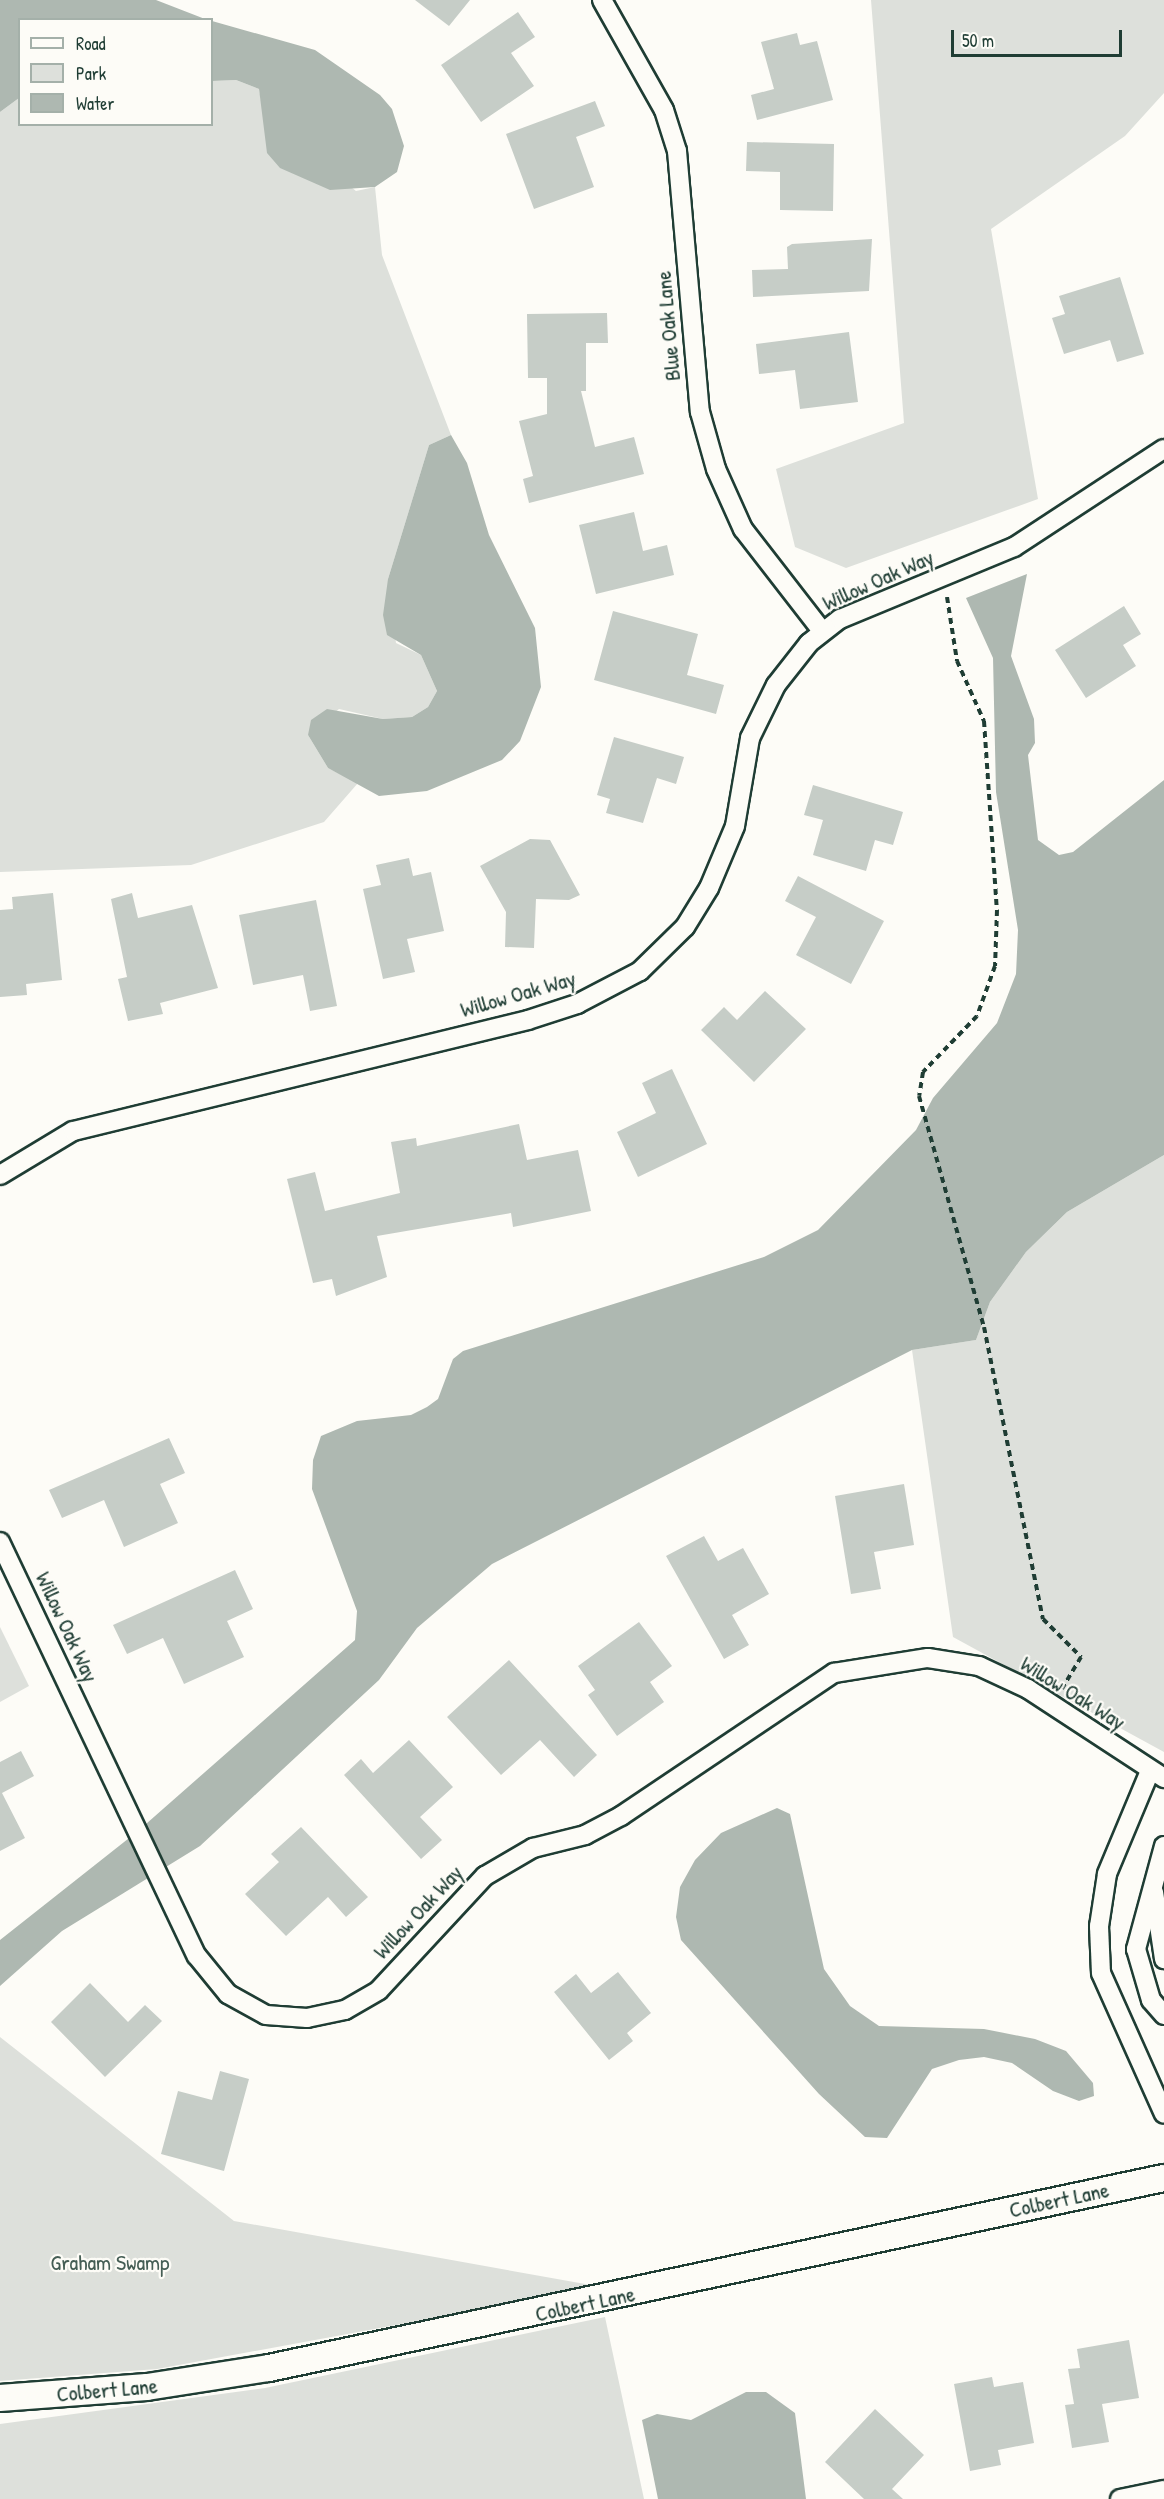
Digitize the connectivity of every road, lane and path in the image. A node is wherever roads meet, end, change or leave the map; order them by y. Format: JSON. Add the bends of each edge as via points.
{"nodes":[{"id":1,"x":602,"y":0,"type":"edge"},
{"id":2,"x":1164,"y":449,"type":"edge"},
{"id":3,"x":944,"y":577,"type":"junction"},
{"id":4,"x":822,"y":631,"type":"junction"},
{"id":5,"x":0,"y":1175,"type":"edge"},
{"id":6,"x":0,"y":1542,"type":"edge"},
{"id":7,"x":1052,"y":1705,"type":"junction"},
{"id":8,"x":1157,"y":1774,"type":"edge"},
{"id":9,"x":1164,"y":1846,"type":"edge"},
{"id":10,"x":1154,"y":1891,"type":"junction"},
{"id":11,"x":1164,"y":1959,"type":"edge"},
{"id":12,"x":1164,"y":2015,"type":"edge"},
{"id":13,"x":1164,"y":2114,"type":"edge"},
{"id":14,"x":1164,"y":2178,"type":"edge"},
{"id":15,"x":0,"y":2398,"type":"edge"},
{"id":16,"x":1164,"y":2490,"type":"edge"},
{"id":17,"x":1120,"y":2499,"type":"edge"}],
"edges":[{"from":1,"to":4,"type":"street","name":"Blue Oak Lane","via":[[664,110],[677,152],[700,412],[716,469],[743,529]]},
{"from":2,"to":3,"type":"street","name":"Willow Oak Way","via":[[1014,547]]},
{"from":3,"to":4,"type":"street","name":"Willow Oak Way"},
{"from":3,"to":7,"type":"path","via":[[957,661],[984,721],[997,910],[995,966],[977,1016],[923,1072],[919,1096],[984,1327],[1043,1619],[1081,1657]]},
{"from":4,"to":5,"type":"street","name":"Willow Oak Way","via":[[776,685],[750,738],[735,826],[709,888],[685,927],[640,971],[556,1012],[73,1131]]},
{"from":6,"to":7,"type":"street","name":"Willow Oak Way","via":[[197,1956],[228,1994],[266,2015],[308,2018],[345,2010],[380,1990],[485,1876],[533,1848],[585,1835],[621,1816],[834,1673],[928,1658],[979,1666]]},
{"from":7,"to":8,"type":"street","name":"Willow Oak Way"},
{"from":8,"to":13,"type":"street","name":"Willow Oak Way","via":[[1107,1874],[1099,1926],[1101,1973]]},
{"from":9,"to":10,"type":"street"},
{"from":10,"to":11,"type":"street"},
{"from":10,"to":12,"type":"street","via":[[1139,1924],[1136,1949],[1151,2000]]},
{"from":14,"to":15,"type":"street","name":"Colbert Lane","via":[[268,2368],[137,2388]]},
{"from":16,"to":17,"type":"street"}]}
